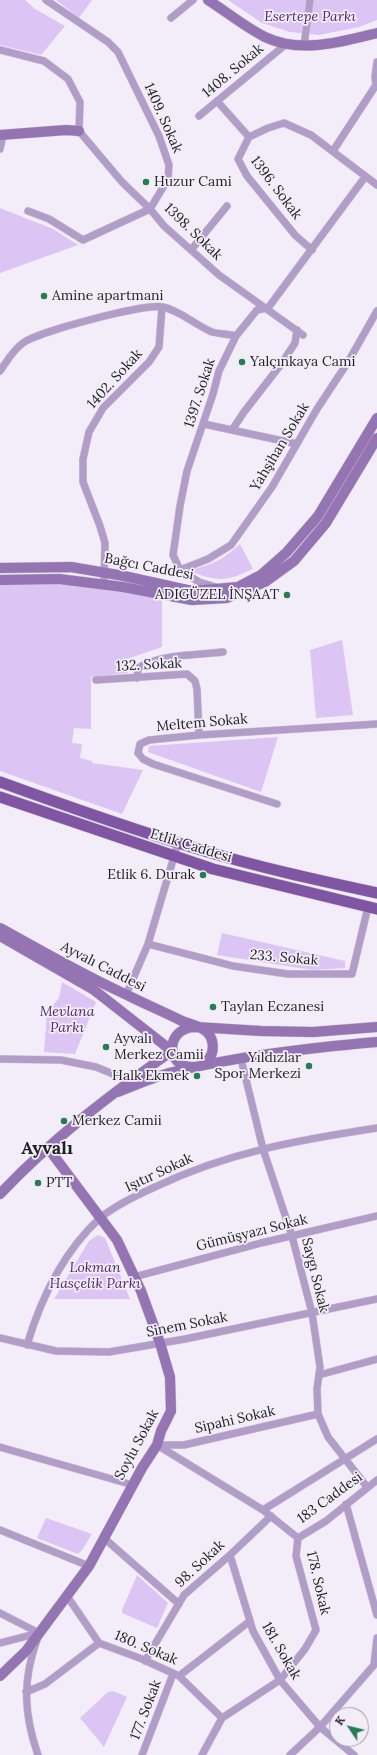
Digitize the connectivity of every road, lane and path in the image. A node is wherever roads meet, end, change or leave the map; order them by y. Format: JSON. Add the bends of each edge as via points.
{"nodes":[{"id":1,"x":46,"y":0,"type":"edge"},
{"id":2,"x":193,"y":0,"type":"edge"},
{"id":3,"x":208,"y":0,"type":"edge"},
{"id":4,"x":310,"y":0,"type":"edge"},
{"id":5,"x":170,"y":18,"type":"dead end"},
{"id":6,"x":377,"y":33,"type":"edge"},
{"id":7,"x":285,"y":44,"type":"junction"},
{"id":8,"x":304,"y":46,"type":"junction"},
{"id":9,"x":0,"y":50,"type":"edge"},
{"id":10,"x":377,"y":62,"type":"edge"},
{"id":11,"x":376,"y":77,"type":"edge"},
{"id":12,"x":217,"y":101,"type":"junction"},
{"id":13,"x":199,"y":116,"type":"dead end"},
{"id":14,"x":79,"y":131,"type":"junction"},
{"id":15,"x":2,"y":135,"type":"edge"},
{"id":16,"x":249,"y":137,"type":"junction"},
{"id":17,"x":0,"y":149,"type":"edge"},
{"id":18,"x":333,"y":151,"type":"junction"},
{"id":19,"x":365,"y":177,"type":"junction"},
{"id":20,"x":377,"y":185,"type":"edge"},
{"id":21,"x":227,"y":206,"type":"dead end"},
{"id":22,"x":150,"y":208,"type":"junction"},
{"id":23,"x":28,"y":211,"type":"dead end"},
{"id":24,"x":191,"y":250,"type":"junction"},
{"id":25,"x":312,"y":250,"type":"junction"},
{"id":26,"x":162,"y":307,"type":"junction"},
{"id":27,"x":268,"y":308,"type":"junction"},
{"id":28,"x":377,"y":311,"type":"edge"},
{"id":29,"x":236,"y":336,"type":"junction"},
{"id":30,"x":0,"y":371,"type":"edge"},
{"id":31,"x":377,"y":418,"type":"edge"},
{"id":32,"x":204,"y":424,"type":"junction"},
{"id":33,"x":232,"y":430,"type":"junction"},
{"id":34,"x":377,"y":438,"type":"edge"},
{"id":35,"x":297,"y":444,"type":"junction"},
{"id":36,"x":0,"y":568,"type":"edge"},
{"id":37,"x":180,"y":570,"type":"junction"},
{"id":38,"x":104,"y":572,"type":"junction"},
{"id":39,"x":0,"y":580,"type":"edge"},
{"id":40,"x":104,"y":584,"type":"junction"},
{"id":41,"x":222,"y":589,"type":"junction"},
{"id":42,"x":223,"y":652,"type":"dead end"},
{"id":43,"x":137,"y":678,"type":"junction"},
{"id":44,"x":96,"y":680,"type":"dead end"},
{"id":45,"x":377,"y":724,"type":"edge"},
{"id":46,"x":199,"y":735,"type":"junction"},
{"id":47,"x":0,"y":782,"type":"edge"},
{"id":48,"x":0,"y":797,"type":"edge"},
{"id":49,"x":277,"y":804,"type":"dead end"},
{"id":50,"x":178,"y":843,"type":"junction"},
{"id":51,"x":175,"y":857,"type":"junction"},
{"id":52,"x":377,"y":893,"type":"edge"},
{"id":53,"x":373,"y":908,"type":"edge"},
{"id":54,"x":0,"y":928,"type":"edge"},
{"id":55,"x":0,"y":936,"type":"edge"},
{"id":56,"x":148,"y":944,"type":"junction"},
{"id":57,"x":126,"y":995,"type":"junction"},
{"id":58,"x":196,"y":1027,"type":"junction"},
{"id":59,"x":377,"y":1028,"type":"edge"},
{"id":60,"x":377,"y":1042,"type":"edge"},
{"id":61,"x":172,"y":1051,"type":"junction"},
{"id":62,"x":0,"y":1058,"type":"edge"},
{"id":63,"x":241,"y":1059,"type":"junction"},
{"id":64,"x":197,"y":1067,"type":"junction"},
{"id":65,"x":130,"y":1081,"type":"junction"},
{"id":66,"x":118,"y":1092,"type":"junction"},
{"id":67,"x":377,"y":1128,"type":"edge"},
{"id":68,"x":48,"y":1148,"type":"junction"},
{"id":69,"x":262,"y":1149,"type":"junction"},
{"id":70,"x":0,"y":1194,"type":"edge"},
{"id":71,"x":377,"y":1216,"type":"edge"},
{"id":72,"x":101,"y":1218,"type":"junction"},
{"id":73,"x":292,"y":1236,"type":"junction"},
{"id":74,"x":134,"y":1277,"type":"junction"},
{"id":75,"x":377,"y":1299,"type":"edge"},
{"id":76,"x":312,"y":1313,"type":"junction"},
{"id":77,"x":0,"y":1338,"type":"edge"},
{"id":78,"x":160,"y":1343,"type":"junction"},
{"id":79,"x":27,"y":1345,"type":"junction"},
{"id":80,"x":377,"y":1359,"type":"edge"},
{"id":81,"x":319,"y":1375,"type":"junction"},
{"id":82,"x":318,"y":1414,"type":"junction"},
{"id":83,"x":377,"y":1439,"type":"edge"},
{"id":84,"x":157,"y":1445,"type":"junction"},
{"id":85,"x":0,"y":1447,"type":"edge"},
{"id":86,"x":345,"y":1459,"type":"junction"},
{"id":87,"x":377,"y":1480,"type":"edge"},
{"id":88,"x":133,"y":1485,"type":"junction"},
{"id":89,"x":368,"y":1486,"type":"junction"},
{"id":90,"x":346,"y":1504,"type":"junction"},
{"id":91,"x":263,"y":1510,"type":"junction"},
{"id":92,"x":271,"y":1516,"type":"junction"},
{"id":93,"x":0,"y":1530,"type":"edge"},
{"id":94,"x":104,"y":1538,"type":"junction"},
{"id":95,"x":298,"y":1538,"type":"junction"},
{"id":96,"x":230,"y":1555,"type":"junction"},
{"id":97,"x":89,"y":1566,"type":"junction"},
{"id":98,"x":68,"y":1596,"type":"junction"},
{"id":99,"x":178,"y":1604,"type":"junction"},
{"id":100,"x":0,"y":1612,"type":"edge"},
{"id":101,"x":377,"y":1615,"type":"edge"},
{"id":102,"x":250,"y":1621,"type":"junction"},
{"id":103,"x":39,"y":1633,"type":"junction"},
{"id":104,"x":377,"y":1638,"type":"edge"},
{"id":105,"x":0,"y":1643,"type":"edge"},
{"id":106,"x":99,"y":1643,"type":"junction"},
{"id":107,"x":145,"y":1661,"type":"junction"},
{"id":108,"x":375,"y":1666,"type":"edge"},
{"id":109,"x":176,"y":1675,"type":"junction"},
{"id":110,"x":0,"y":1676,"type":"edge"},
{"id":111,"x":280,"y":1680,"type":"junction"},
{"id":112,"x":26,"y":1692,"type":"junction"},
{"id":113,"x":222,"y":1718,"type":"junction"},
{"id":114,"x":320,"y":1727,"type":"junction"},
{"id":115,"x":38,"y":1755,"type":"edge"},
{"id":116,"x":142,"y":1755,"type":"edge"},
{"id":117,"x":202,"y":1755,"type":"edge"},
{"id":118,"x":290,"y":1755,"type":"edge"},
{"id":119,"x":354,"y":1755,"type":"edge"}],
"edges":[{"from":1,"to":22,"type":"street","name":"1409. Sokak","via":[[108,42],[118,52],[159,136],[169,164],[168,179]]},
{"from":2,"to":5,"type":"street"},
{"from":3,"to":7,"type":"main road","via":[[264,37]]},
{"from":4,"to":8,"type":"street"},
{"from":6,"to":8,"type":"main road","via":[[324,45]]},
{"from":7,"to":8,"type":"main road"},
{"from":7,"to":12,"type":"street","name":"1408. Sokak"},
{"from":9,"to":14,"type":"street","via":[[44,61],[68,79],[80,102]]},
{"from":10,"to":11,"type":"street"},
{"from":11,"to":18,"type":"street","via":[[376,85]]},
{"from":12,"to":13,"type":"street","name":"1408. Sokak"},
{"from":12,"to":16,"type":"street"},
{"from":14,"to":15,"type":"main road"},
{"from":14,"to":22,"type":"street","name":"1398. Sokak","via":[[122,182]]},
{"from":15,"to":17,"type":"street"},
{"from":16,"to":18,"type":"street","via":[[284,123],[311,135]]},
{"from":16,"to":25,"type":"street","name":"1396. Sokak","via":[[238,159],[247,176],[296,235]]},
{"from":18,"to":19,"type":"street"},
{"from":19,"to":20,"type":"street"},
{"from":19,"to":25,"type":"street","name":"1397. Sokak"},
{"from":21,"to":24,"type":"street"},
{"from":22,"to":23,"type":"street","via":[[83,240],[49,219]]},
{"from":22,"to":24,"type":"street","name":"1398. Sokak","via":[[164,226]]},
{"from":24,"to":27,"type":"street","name":"1398. Sokak","via":[[219,274]]},
{"from":25,"to":27,"type":"street","name":"1397. Sokak"},
{"from":26,"to":29,"type":"street","via":[[212,332]]},
{"from":26,"to":30,"type":"street","via":[[120,312],[42,334],[24,342]]},
{"from":26,"to":38,"type":"street","name":"1402. Sokak","via":[[159,347],[149,362],[103,408],[89,432],[83,459],[83,482],[105,543]]},
{"from":27,"to":29,"type":"street","name":"1397. Sokak","via":[[257,310]]},
{"from":27,"to":33,"type":"street","name":"1398. Sokak","via":[[300,332],[282,363]]},
{"from":28,"to":35,"type":"street","name":"Yahşihan Sokak"},
{"from":29,"to":32,"type":"street","name":"1397. Sokak","via":[[219,371]]},
{"from":31,"to":41,"type":"main road","name":"Bağcı Caddesi","via":[[318,516],[286,553],[261,575],[238,587]]},
{"from":32,"to":33,"type":"street"},
{"from":32,"to":37,"type":"street","name":"1397. Sokak","via":[[187,471],[180,506],[174,555]]},
{"from":33,"to":35,"type":"street"},
{"from":34,"to":40,"type":"main road","name":"Bağcı Caddesi","via":[[326,523],[294,561],[265,582],[227,598],[192,600]]},
{"from":35,"to":37,"type":"street","name":"Yahşihan Sokak","via":[[272,487],[231,546]]},
{"from":36,"to":38,"type":"main road","name":"Bağcı Caddesi","via":[[71,567]]},
{"from":37,"to":41,"type":"street","via":[[199,582]]},
{"from":38,"to":40,"type":"street","name":"1402. Sokak"},
{"from":38,"to":41,"type":"main road","name":"Bağcı Caddesi","via":[[192,591]]},
{"from":39,"to":40,"type":"main road","name":"Bağcı Caddesi","via":[[59,579]]},
{"from":42,"to":43,"type":"street","via":[[147,662],[138,668]]},
{"from":43,"to":44,"type":"street","name":"132. Sokak"},
{"from":43,"to":46,"type":"street","name":"132. Sokak","via":[[187,674],[195,681]]},
{"from":45,"to":46,"type":"street","name":"Meltem Sokak"},
{"from":46,"to":49,"type":"street","name":"Meltem Sokak","via":[[149,740],[140,744],[138,753],[152,764]]},
{"from":47,"to":50,"type":"main road","name":"Etlik Caddesi"},
{"from":48,"to":51,"type":"main road","name":"Etlik Caddesi"},
{"from":50,"to":51,"type":"street"},
{"from":50,"to":52,"type":"main road","name":"Etlik Caddesi","via":[[292,875]]},
{"from":51,"to":53,"type":"main road","name":"Etlik Caddesi","via":[[212,869]]},
{"from":51,"to":56,"type":"street"},
{"from":53,"to":56,"type":"street","name":"233. Sokak","via":[[352,974],[288,974],[232,966]]},
{"from":54,"to":57,"type":"main road","name":"Ayvalı Caddesi"},
{"from":55,"to":61,"type":"main road","name":"Ayvalı Caddesi","via":[[94,990]]},
{"from":56,"to":57,"type":"street"},
{"from":57,"to":58,"type":"main road","name":"Ayvalı Caddesi"},
{"from":58,"to":59,"type":"main road","name":"Ayvalı Caddesi","via":[[313,1032]]},
{"from":58,"to":61,"type":"main road","name":"Ayvalı Caddesi","via":[[183,1029],[178,1033],[174,1038]]},
{"from":58,"to":64,"type":"main road","name":"Ayvalı Caddesi","via":[[208,1033],[213,1046],[209,1060]]},
{"from":60,"to":63,"type":"main road","name":"Ayvalı Caddesi"},
{"from":61,"to":64,"type":"main road","name":"Ayvalı Caddesi","via":[[184,1066]]},
{"from":61,"to":65,"type":"main road"},
{"from":62,"to":65,"type":"street","via":[[61,1060],[96,1067]]},
{"from":63,"to":64,"type":"main road","name":"Ayvalı Caddesi"},
{"from":63,"to":69,"type":"street","name":"Saygı Sokak"},
{"from":64,"to":66,"type":"main road","via":[[168,1074]]},
{"from":65,"to":66,"type":"main road"},
{"from":66,"to":68,"type":"main road","via":[[72,1126]]},
{"from":67,"to":69,"type":"street","name":"Işıtır Sokak"},
{"from":68,"to":70,"type":"main road"},
{"from":68,"to":72,"type":"main road","name":"Soylu Sokak"},
{"from":69,"to":72,"type":"street","name":"Işıtır Sokak","via":[[182,1174],[135,1196]]},
{"from":69,"to":73,"type":"street","name":"Saygı Sokak"},
{"from":71,"to":73,"type":"street","name":"Gümüşyazı Sokak"},
{"from":72,"to":74,"type":"main road","name":"Soylu Sokak","via":[[117,1240]]},
{"from":72,"to":79,"type":"street","name":"Işıtır Sokak","via":[[76,1244],[52,1281],[36,1316]]},
{"from":73,"to":74,"type":"street","name":"Gümüşyazı Sokak"},
{"from":73,"to":76,"type":"street","name":"Saygı Sokak"},
{"from":74,"to":78,"type":"main road","name":"Soylu Sokak"},
{"from":75,"to":76,"type":"street","name":"Sinem Sokak"},
{"from":76,"to":78,"type":"street","name":"Sinem Sokak"},
{"from":76,"to":81,"type":"street","name":"Saygı Sokak"},
{"from":77,"to":79,"type":"street","name":"Sinem Sokak"},
{"from":78,"to":79,"type":"street","name":"Sinem Sokak","via":[[109,1352],[56,1351]]},
{"from":78,"to":84,"type":"main road","name":"Soylu Sokak","via":[[170,1377],[171,1411]]},
{"from":80,"to":81,"type":"street"},
{"from":81,"to":82,"type":"street","name":"Saygı Sokak"},
{"from":82,"to":84,"type":"street","name":"Sipahi Sokak","via":[[184,1445]]},
{"from":82,"to":86,"type":"street","name":"Saygı Sokak","via":[[328,1437]]},
{"from":83,"to":86,"type":"street"},
{"from":84,"to":88,"type":"main road","name":"Soylu Sokak"},
{"from":84,"to":91,"type":"street","name":"178. Sokak"},
{"from":85,"to":88,"type":"street"},
{"from":86,"to":89,"type":"street","name":"Saygı Sokak"},
{"from":86,"to":91,"type":"street"},
{"from":87,"to":89,"type":"street","name":"183 Caddesi"},
{"from":88,"to":94,"type":"main road","name":"Soylu Sokak"},
{"from":89,"to":90,"type":"street","name":"183 Caddesi"},
{"from":90,"to":95,"type":"street","name":"183 Caddesi","via":[[326,1521]]},
{"from":90,"to":101,"type":"street"},
{"from":91,"to":92,"type":"street","name":"178. Sokak"},
{"from":92,"to":95,"type":"street","name":"178. Sokak"},
{"from":92,"to":96,"type":"street","name":"98. Sokak"},
{"from":93,"to":97,"type":"street"},
{"from":94,"to":97,"type":"main road","name":"Soylu Sokak"},
{"from":94,"to":99,"type":"street"},
{"from":95,"to":111,"type":"street","name":"178. Sokak","via":[[296,1556],[316,1630],[305,1649]]},
{"from":96,"to":99,"type":"street","name":"98. Sokak","via":[[184,1595]]},
{"from":96,"to":102,"type":"street","name":"181. Sokak"},
{"from":97,"to":98,"type":"main road","name":"Soylu Sokak"},
{"from":98,"to":103,"type":"main road","name":"Soylu Sokak"},
{"from":98,"to":106,"type":"street","name":"180. Sokak"},
{"from":99,"to":107,"type":"street","name":"98. Sokak"},
{"from":100,"to":103,"type":"street"},
{"from":102,"to":109,"type":"street","name":"177. Sokak"},
{"from":102,"to":111,"type":"street","name":"181. Sokak"},
{"from":103,"to":105,"type":"street"},
{"from":103,"to":110,"type":"main road","name":"Soylu Sokak","via":[[26,1651]]},
{"from":103,"to":112,"type":"street","via":[[30,1660]]},
{"from":104,"to":108,"type":"street"},
{"from":106,"to":107,"type":"street","name":"180. Sokak"},
{"from":106,"to":112,"type":"street","via":[[44,1684]]},
{"from":107,"to":109,"type":"street","name":"180. Sokak"},
{"from":108,"to":114,"type":"street"},
{"from":109,"to":113,"type":"street","name":"180. Sokak"},
{"from":109,"to":116,"type":"street","name":"177. Sokak"},
{"from":111,"to":113,"type":"street","name":"178. Sokak"},
{"from":111,"to":114,"type":"street","name":"181. Sokak"},
{"from":112,"to":115,"type":"street","via":[[27,1719]]},
{"from":113,"to":117,"type":"street","name":"178. Sokak"},
{"from":114,"to":118,"type":"street"},
{"from":114,"to":119,"type":"street","name":"181. Sokak"}]}
